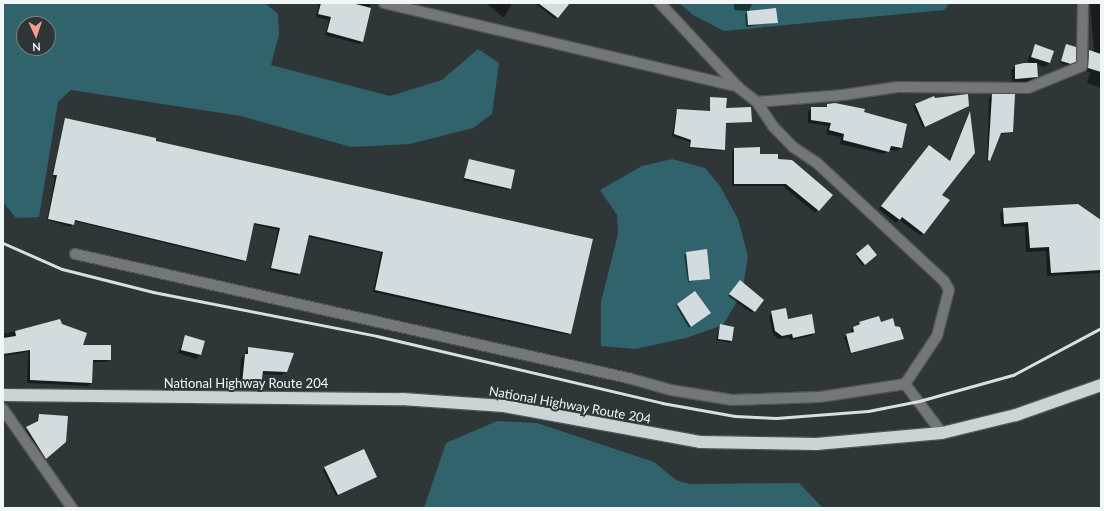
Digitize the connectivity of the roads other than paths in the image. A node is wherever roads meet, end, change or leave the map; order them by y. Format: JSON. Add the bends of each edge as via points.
{"nodes":[{"id":1,"x":384,"y":3,"type":"edge"},
{"id":2,"x":660,"y":3,"type":"edge"},
{"id":3,"x":1083,"y":3,"type":"edge"},
{"id":4,"x":738,"y":87,"type":"junction"},
{"id":5,"x":757,"y":102,"type":"junction"},
{"id":6,"x":75,"y":254,"type":"dead end"},
{"id":7,"x":905,"y":384,"type":"junction"},
{"id":8,"x":1101,"y":385,"type":"edge"},
{"id":9,"x":3,"y":396,"type":"edge"},
{"id":10,"x":3,"y":409,"type":"edge"},
{"id":11,"x":942,"y":433,"type":"junction"},
{"id":12,"x":72,"y":508,"type":"edge"}],
"edges":[{"from":1,"to":4,"type":"street"},
{"from":2,"to":4,"type":"street"},
{"from":3,"to":5,"type":"street","via":[[1082,66],[1028,88],[897,88],[843,96]]},
{"from":4,"to":5,"type":"street"},
{"from":5,"to":7,"type":"street","via":[[773,126],[792,147],[816,163],[944,281],[949,290],[937,336]]},
{"from":6,"to":7,"type":"street","via":[[628,378],[671,390],[732,400],[820,397]]},
{"from":7,"to":11,"type":"street"},
{"from":8,"to":11,"type":"highway","name":"National Highway Route 204","via":[[1016,415]]},
{"from":9,"to":11,"type":"highway","name":"National Highway Route 204","via":[[410,399],[504,406],[700,442],[816,444]]},
{"from":10,"to":12,"type":"street"}]}
